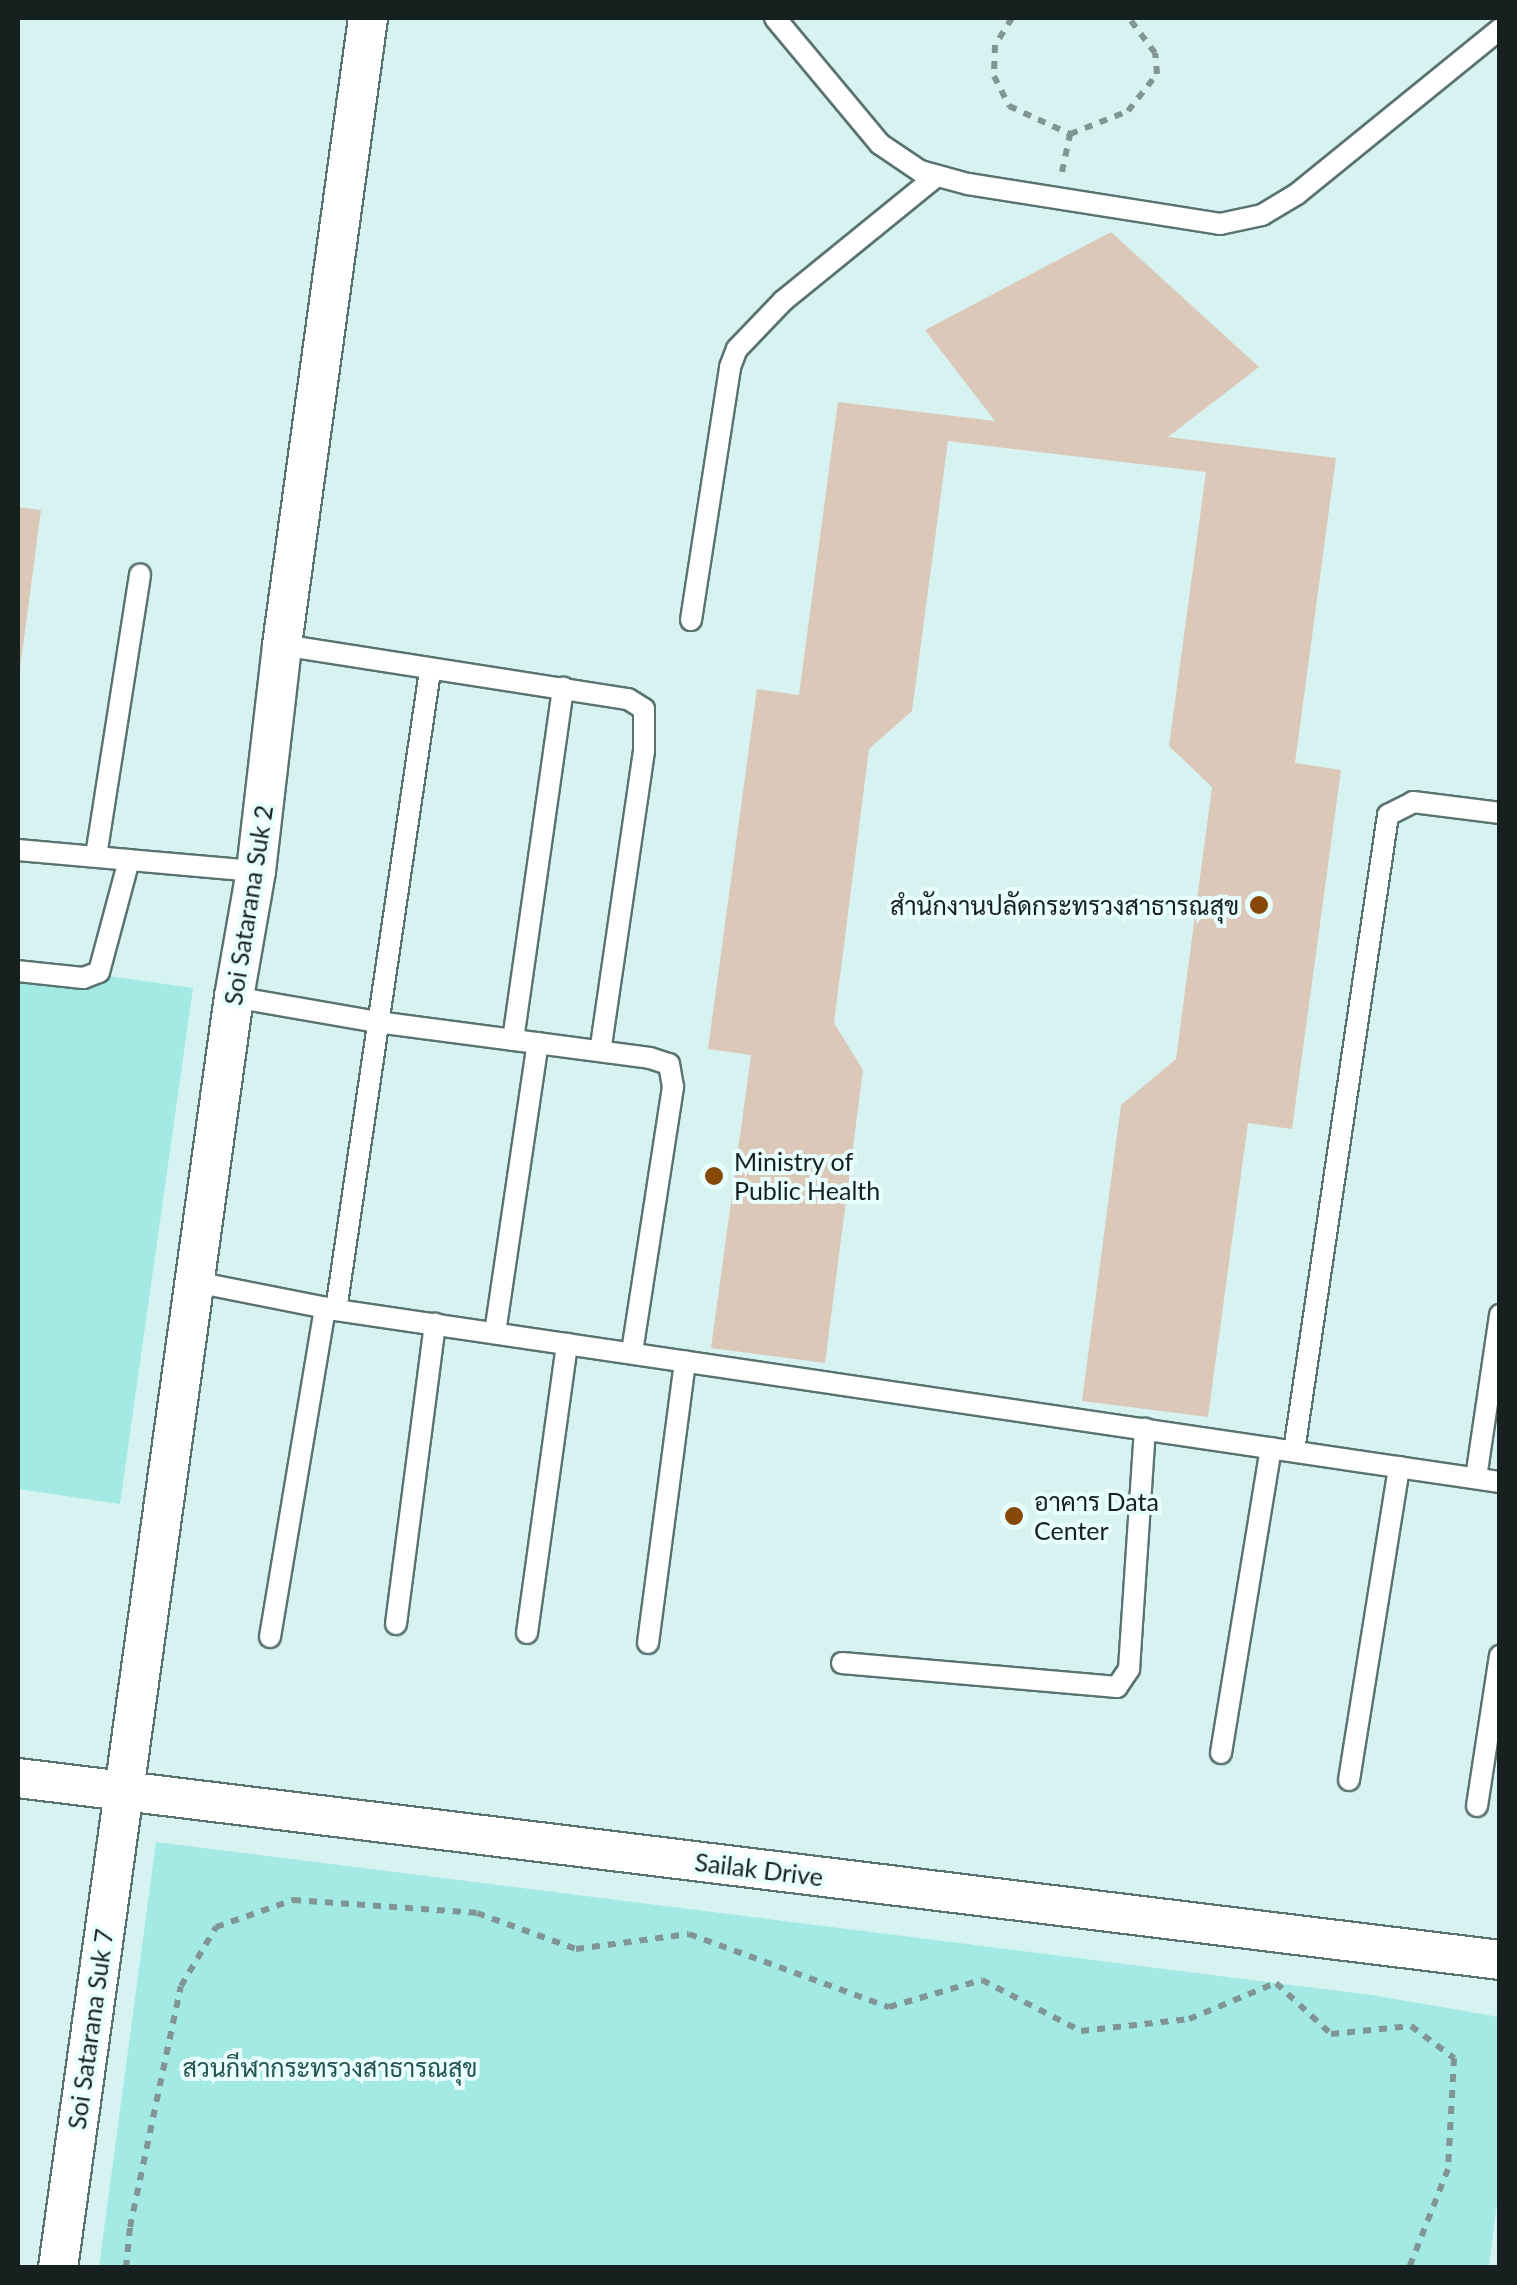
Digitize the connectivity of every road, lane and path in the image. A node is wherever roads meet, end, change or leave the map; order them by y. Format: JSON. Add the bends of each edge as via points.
{"nodes":[{"id":1,"x":368,"y":18,"type":"edge"},
{"id":2,"x":775,"y":18,"type":"edge"},
{"id":3,"x":1012,"y":18,"type":"edge"},
{"id":4,"x":1128,"y":18,"type":"edge"},
{"id":5,"x":1500,"y":29,"type":"edge"},
{"id":6,"x":937,"y":176,"type":"junction"},
{"id":7,"x":140,"y":574,"type":"dead end"},
{"id":8,"x":692,"y":620,"type":"dead end"},
{"id":9,"x":282,"y":645,"type":"junction"},
{"id":10,"x":430,"y":671,"type":"junction"},
{"id":11,"x":562,"y":688,"type":"junction"},
{"id":12,"x":1500,"y":813,"type":"edge"},
{"id":13,"x":18,"y":850,"type":"edge"},
{"id":14,"x":96,"y":856,"type":"junction"},
{"id":15,"x":128,"y":860,"type":"junction"},
{"id":16,"x":256,"y":871,"type":"junction"},
{"id":17,"x":18,"y":971,"type":"edge"},
{"id":18,"x":234,"y":997,"type":"junction"},
{"id":19,"x":377,"y":1022,"type":"junction"},
{"id":20,"x":513,"y":1040,"type":"junction"},
{"id":21,"x":538,"y":1043,"type":"junction"},
{"id":22,"x":600,"y":1051,"type":"junction"},
{"id":23,"x":195,"y":1282,"type":"junction"},
{"id":24,"x":331,"y":1309,"type":"junction"},
{"id":25,"x":1500,"y":1315,"type":"edge"},
{"id":26,"x":436,"y":1324,"type":"junction"},
{"id":27,"x":495,"y":1333,"type":"junction"},
{"id":28,"x":567,"y":1344,"type":"junction"},
{"id":29,"x":632,"y":1354,"type":"junction"},
{"id":30,"x":685,"y":1361,"type":"junction"},
{"id":31,"x":1145,"y":1429,"type":"junction"},
{"id":32,"x":1271,"y":1448,"type":"junction"},
{"id":33,"x":1294,"y":1451,"type":"junction"},
{"id":34,"x":1399,"y":1466,"type":"junction"},
{"id":35,"x":1476,"y":1478,"type":"junction"},
{"id":36,"x":1500,"y":1482,"type":"edge"},
{"id":37,"x":396,"y":1624,"type":"dead end"},
{"id":38,"x":527,"y":1633,"type":"dead end"},
{"id":39,"x":270,"y":1637,"type":"dead end"},
{"id":40,"x":648,"y":1643,"type":"dead end"},
{"id":41,"x":1500,"y":1656,"type":"edge"},
{"id":42,"x":842,"y":1663,"type":"dead end"},
{"id":43,"x":1221,"y":1754,"type":"dead end"},
{"id":44,"x":18,"y":1778,"type":"edge"},
{"id":45,"x":1349,"y":1780,"type":"dead end"},
{"id":46,"x":122,"y":1790,"type":"junction"},
{"id":47,"x":1477,"y":1806,"type":"dead end"},
{"id":48,"x":1500,"y":1960,"type":"edge"},
{"id":49,"x":58,"y":2268,"type":"edge"},
{"id":50,"x":126,"y":2268,"type":"edge"},
{"id":51,"x":1409,"y":2268,"type":"edge"}],
"edges":[{"from":1,"to":9,"type":"street","name":"Soi Satarana Suk 2"},
{"from":2,"to":6,"type":"lane","via":[[880,144]]},
{"from":3,"to":4,"type":"path","via":[[995,45],[994,61],[1009,106],[1070,134],[1128,111],[1156,74],[1155,53]]},
{"from":5,"to":6,"type":"lane","via":[[1296,194],[1246,220],[1208,224]]},
{"from":6,"to":8,"type":"lane","via":[[782,301],[737,350]]},
{"from":7,"to":14,"type":"lane"},
{"from":9,"to":10,"type":"lane"},
{"from":9,"to":16,"type":"street","name":"Soi Satarana Suk 2"},
{"from":10,"to":11,"type":"lane"},
{"from":10,"to":19,"type":"lane"},
{"from":11,"to":20,"type":"lane"},
{"from":11,"to":22,"type":"lane","via":[[628,699],[644,709],[644,751]]},
{"from":12,"to":33,"type":"lane","via":[[1413,802],[1388,814]]},
{"from":13,"to":14,"type":"lane"},
{"from":14,"to":15,"type":"lane"},
{"from":15,"to":16,"type":"lane"},
{"from":15,"to":17,"type":"lane","via":[[99,972],[83,978]]},
{"from":16,"to":18,"type":"street","name":"Soi Satarana Suk 2"},
{"from":18,"to":19,"type":"lane"},
{"from":18,"to":23,"type":"street","name":"Soi Satarana Suk 2"},
{"from":19,"to":20,"type":"lane"},
{"from":19,"to":24,"type":"lane"},
{"from":20,"to":21,"type":"lane"},
{"from":21,"to":22,"type":"lane"},
{"from":21,"to":27,"type":"lane"},
{"from":22,"to":29,"type":"lane","via":[[662,1060],[673,1072]]},
{"from":23,"to":24,"type":"lane"},
{"from":23,"to":46,"type":"street","name":"Soi Satarana Suk 2"},
{"from":24,"to":26,"type":"lane"},
{"from":24,"to":39,"type":"lane"},
{"from":25,"to":35,"type":"lane"},
{"from":26,"to":27,"type":"lane"},
{"from":26,"to":37,"type":"lane"},
{"from":27,"to":28,"type":"lane"},
{"from":28,"to":29,"type":"lane"},
{"from":28,"to":38,"type":"lane"},
{"from":29,"to":30,"type":"lane"},
{"from":30,"to":31,"type":"lane"},
{"from":30,"to":40,"type":"lane"},
{"from":31,"to":32,"type":"lane"},
{"from":31,"to":42,"type":"lane","via":[[1130,1668],[1118,1686]]},
{"from":32,"to":33,"type":"lane"},
{"from":32,"to":43,"type":"lane"},
{"from":33,"to":34,"type":"lane"},
{"from":34,"to":35,"type":"lane"},
{"from":34,"to":45,"type":"lane"},
{"from":35,"to":36,"type":"lane"},
{"from":41,"to":47,"type":"lane"},
{"from":44,"to":46,"type":"street","name":"Sailak Drive"},
{"from":46,"to":48,"type":"street","name":"Sailak Drive"},
{"from":46,"to":49,"type":"street","name":"Soi Satarana Suk 7"},
{"from":50,"to":51,"type":"path","via":[[181,1986],[216,1927],[293,1900],[477,1913],[576,1950],[688,1934],[889,2007],[982,1980],[1081,2030],[1188,2020],[1276,1983],[1332,2034],[1412,2026],[1454,2058],[1448,2169]]}]}
